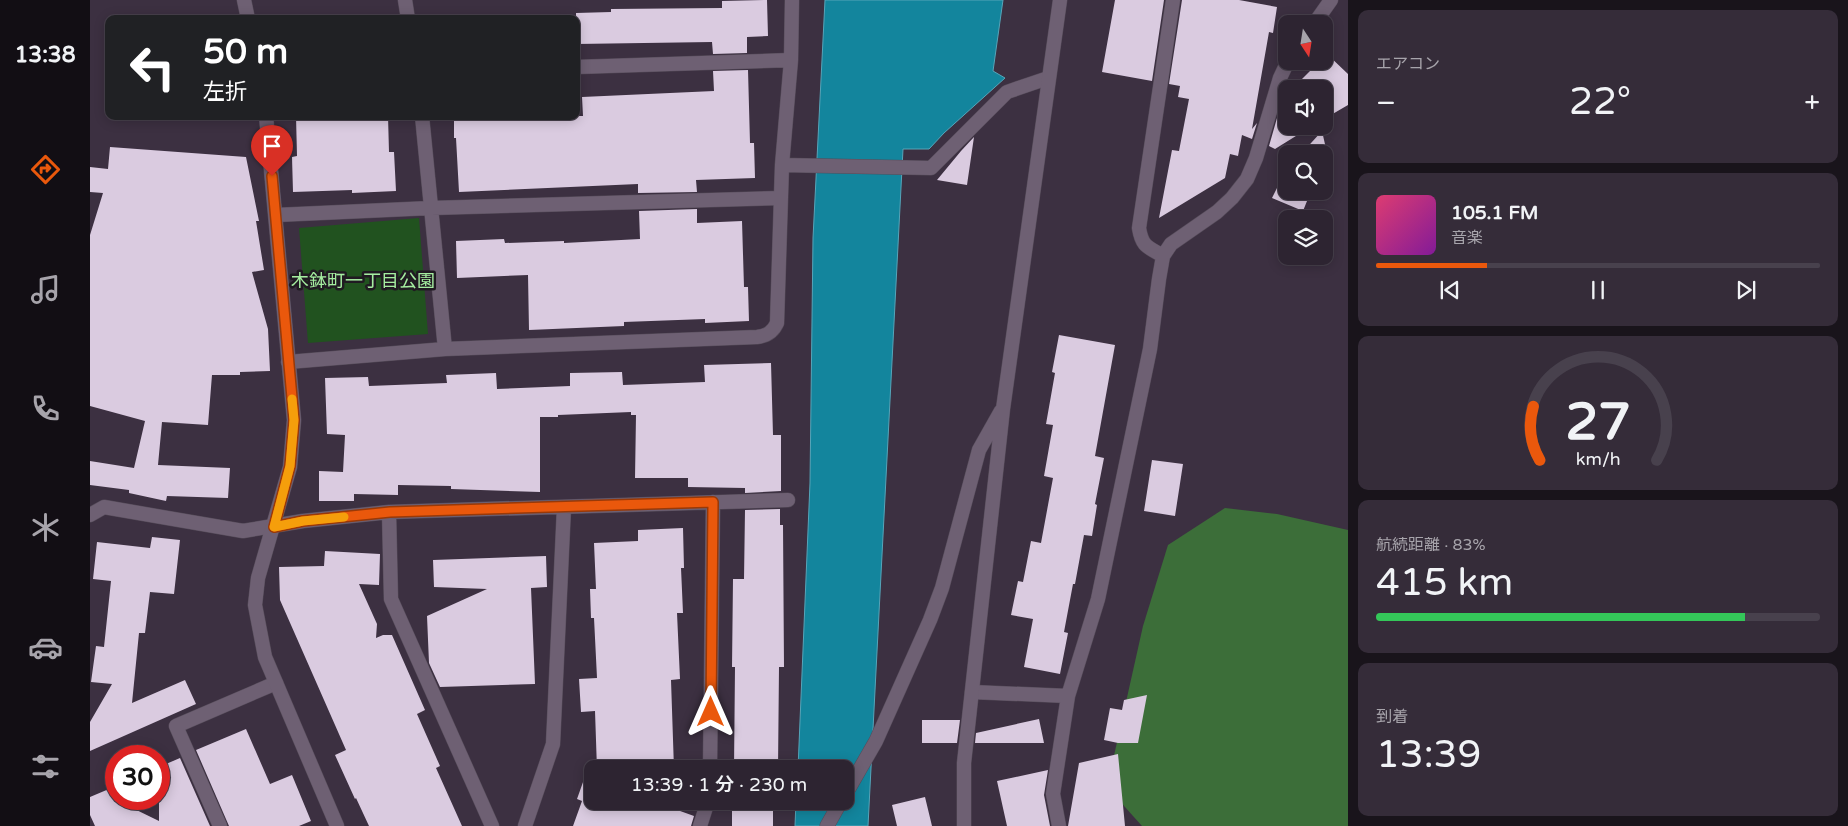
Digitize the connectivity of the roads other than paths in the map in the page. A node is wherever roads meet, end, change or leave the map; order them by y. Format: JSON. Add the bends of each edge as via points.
{"nodes":[{"id":1,"x":244,"y":0,"type":"edge"},
{"id":2,"x":405,"y":0,"type":"edge"},
{"id":3,"x":792,"y":0,"type":"edge"},
{"id":4,"x":1060,"y":0,"type":"edge"},
{"id":5,"x":1173,"y":0,"type":"edge"},
{"id":6,"x":1331,"y":0,"type":"edge"},
{"id":7,"x":247,"y":15,"type":"edge"},
{"id":8,"x":407,"y":15,"type":"edge"},
{"id":9,"x":1320,"y":15,"type":"edge"},
{"id":10,"x":791,"y":60,"type":"junction"},
{"id":11,"x":580,"y":67,"type":"edge"},
{"id":12,"x":1284,"y":70,"type":"edge"},
{"id":13,"x":1048,"y":78,"type":"junction"},
{"id":14,"x":266,"y":120,"type":"edge"},
{"id":15,"x":422,"y":120,"type":"edge"},
{"id":16,"x":782,"y":166,"type":"junction"},
{"id":17,"x":782,"y":198,"type":"junction"},
{"id":18,"x":431,"y":208,"type":"junction"},
{"id":19,"x":276,"y":215,"type":"junction"},
{"id":20,"x":1164,"y":256,"type":"junction"},
{"id":21,"x":445,"y":349,"type":"junction"},
{"id":22,"x":288,"y":362,"type":"junction"},
{"id":23,"x":1003,"y":408,"type":"junction"},
{"id":24,"x":788,"y":500,"type":"dead end"},
{"id":25,"x":713,"y":502,"type":"junction"},
{"id":26,"x":564,"y":507,"type":"junction"},
{"id":27,"x":390,"y":512,"type":"junction"},
{"id":28,"x":90,"y":515,"type":"edge"},
{"id":29,"x":274,"y":527,"type":"junction"},
{"id":30,"x":276,"y":683,"type":"junction"},
{"id":31,"x":972,"y":692,"type":"junction"},
{"id":32,"x":1068,"y":696,"type":"junction"},
{"id":33,"x":710,"y":760,"type":"edge"},
{"id":34,"x":854,"y":779,"type":"edge"},
{"id":35,"x":705,"y":810,"type":"edge"},
{"id":36,"x":836,"y":810,"type":"edge"},
{"id":37,"x":220,"y":826,"type":"edge"},
{"id":38,"x":337,"y":826,"type":"edge"},
{"id":39,"x":492,"y":826,"type":"edge"},
{"id":40,"x":524,"y":826,"type":"edge"},
{"id":41,"x":700,"y":826,"type":"edge"},
{"id":42,"x":827,"y":826,"type":"edge"},
{"id":43,"x":964,"y":826,"type":"edge"},
{"id":44,"x":1059,"y":826,"type":"edge"}],
"edges":[{"from":1,"to":7,"type":"street"},
{"from":2,"to":8,"type":"street"},
{"from":3,"to":10,"type":"street"},
{"from":4,"to":13,"type":"street"},
{"from":5,"to":20,"type":"street","via":[[1139,228],[1141,241]]},
{"from":6,"to":9,"type":"street"},
{"from":10,"to":11,"type":"street"},
{"from":10,"to":16,"type":"street"},
{"from":12,"to":20,"type":"street","via":[[1247,179],[1217,212],[1170,244]]},
{"from":13,"to":16,"type":"street","via":[[1007,92],[931,168]]},
{"from":13,"to":23,"type":"street"},
{"from":14,"to":19,"type":"street"},
{"from":15,"to":18,"type":"street"},
{"from":16,"to":17,"type":"street"},
{"from":17,"to":18,"type":"street"},
{"from":17,"to":21,"type":"street","via":[[777,322],[765,336]]},
{"from":18,"to":19,"type":"street"},
{"from":18,"to":21,"type":"street"},
{"from":19,"to":22,"type":"street"},
{"from":20,"to":32,"type":"street","via":[[1150,349],[1098,599]]},
{"from":21,"to":22,"type":"street"},
{"from":22,"to":29,"type":"street","via":[[294,420],[290,466]]},
{"from":23,"to":31,"type":"street"},
{"from":23,"to":34,"type":"street","via":[[978,450],[942,588],[876,741]]},
{"from":24,"to":25,"type":"street"},
{"from":25,"to":26,"type":"street"},
{"from":25,"to":33,"type":"street"},
{"from":26,"to":27,"type":"street"},
{"from":26,"to":40,"type":"street","via":[[553,744]]},
{"from":27,"to":29,"type":"street"},
{"from":27,"to":39,"type":"street","via":[[391,599]]},
{"from":28,"to":29,"type":"street","via":[[104,507],[243,531]]},
{"from":29,"to":30,"type":"street","via":[[258,578],[255,605],[266,657]]},
{"from":30,"to":37,"type":"street","via":[[176,726]]},
{"from":30,"to":38,"type":"street"},
{"from":31,"to":32,"type":"street"},
{"from":31,"to":43,"type":"street","via":[[964,763]]},
{"from":32,"to":44,"type":"street","via":[[1053,794]]},
{"from":35,"to":41,"type":"street"},
{"from":36,"to":42,"type":"street"}]}
